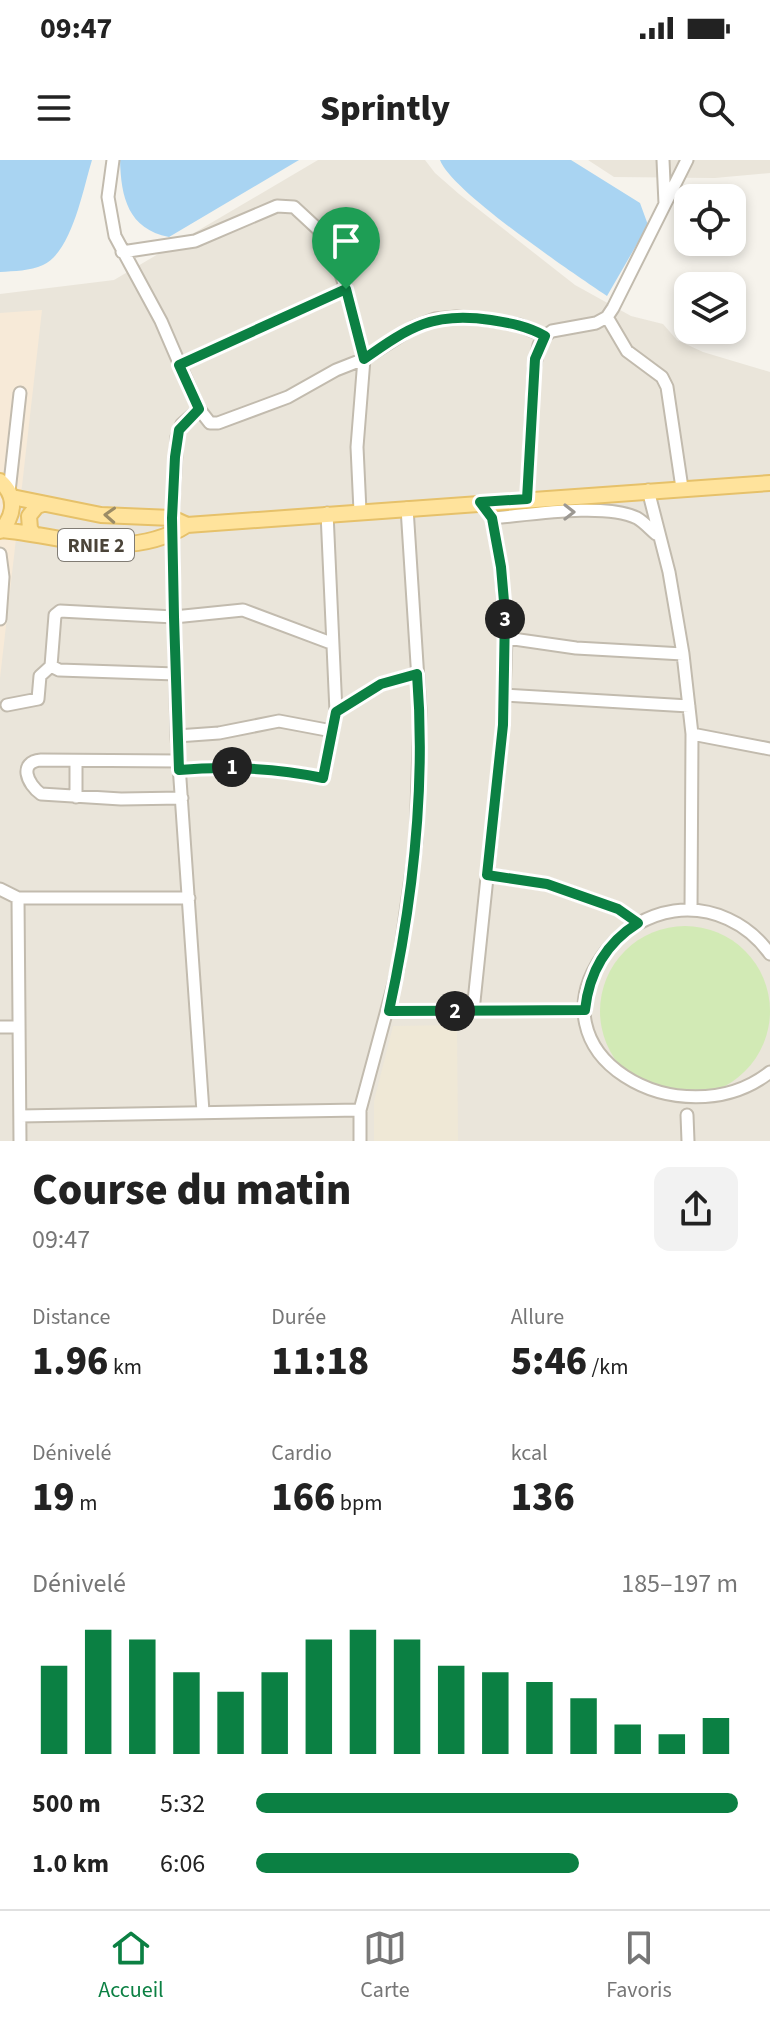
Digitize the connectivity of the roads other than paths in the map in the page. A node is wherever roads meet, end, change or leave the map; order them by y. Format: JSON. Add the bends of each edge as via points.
{"nodes":[{"id":1,"x":113,"y":160,"type":"edge"},
{"id":2,"x":663,"y":160,"type":"edge"},
{"id":3,"x":687,"y":160,"type":"edge"},
{"id":4,"x":665,"y":204,"type":"junction"},
{"id":5,"x":122,"y":252,"type":"junction"},
{"id":6,"x":346,"y":289,"type":"junction"},
{"id":7,"x":607,"y":317,"type":"junction"},
{"id":8,"x":545,"y":336,"type":"junction"},
{"id":9,"x":364,"y":359,"type":"junction"},
{"id":10,"x":179,"y":365,"type":"junction"},
{"id":11,"x":20,"y":393,"type":"dead end"},
{"id":12,"x":199,"y":409,"type":"junction"},
{"id":13,"x":770,"y":483,"type":"edge"},
{"id":14,"x":682,"y":488,"type":"junction"},
{"id":15,"x":7,"y":490,"type":"edge"},
{"id":16,"x":648,"y":490,"type":"junction"},
{"id":17,"x":527,"y":499,"type":"junction"},
{"id":18,"x":480,"y":502,"type":"junction"},
{"id":19,"x":43,"y":504,"type":"junction"},
{"id":20,"x":407,"y":508,"type":"junction"},
{"id":21,"x":360,"y":511,"type":"junction"},
{"id":22,"x":327,"y":513,"type":"junction"},
{"id":23,"x":492,"y":518,"type":"junction"},
{"id":24,"x":173,"y":526,"type":"junction"},
{"id":25,"x":1,"y":531,"type":"edge"},
{"id":26,"x":34,"y":534,"type":"junction"},
{"id":27,"x":658,"y":535,"type":"junction"},
{"id":28,"x":0,"y":554,"type":"edge"},
{"id":29,"x":174,"y":617,"type":"junction"},
{"id":30,"x":0,"y":619,"type":"edge"},
{"id":31,"x":506,"y":638,"type":"junction"},
{"id":32,"x":331,"y":643,"type":"junction"},
{"id":33,"x":683,"y":654,"type":"junction"},
{"id":34,"x":51,"y":666,"type":"junction"},
{"id":35,"x":176,"y":674,"type":"junction"},
{"id":36,"x":417,"y":674,"type":"junction"},
{"id":37,"x":505,"y":695,"type":"junction"},
{"id":38,"x":7,"y":705,"type":"dead end"},
{"id":39,"x":689,"y":706,"type":"junction"},
{"id":40,"x":336,"y":712,"type":"junction"},
{"id":41,"x":332,"y":731,"type":"junction"},
{"id":42,"x":692,"y":734,"type":"junction"},
{"id":43,"x":177,"y":736,"type":"junction"},
{"id":44,"x":770,"y":749,"type":"edge"},
{"id":45,"x":76,"y":761,"type":"junction"},
{"id":46,"x":179,"y":766,"type":"junction"},
{"id":47,"x":76,"y":797,"type":"junction"},
{"id":48,"x":182,"y":798,"type":"junction"},
{"id":49,"x":487,"y":875,"type":"junction"},
{"id":50,"x":0,"y":889,"type":"edge"},
{"id":51,"x":18,"y":898,"type":"junction"},
{"id":52,"x":189,"y":898,"type":"junction"},
{"id":53,"x":691,"y":910,"type":"junction"},
{"id":54,"x":638,"y":923,"type":"junction"},
{"id":55,"x":770,"y":954,"type":"edge"},
{"id":56,"x":585,"y":1010,"type":"junction"},
{"id":57,"x":389,"y":1011,"type":"junction"},
{"id":58,"x":473,"y":1011,"type":"junction"},
{"id":59,"x":0,"y":1027,"type":"edge"},
{"id":60,"x":19,"y":1027,"type":"junction"},
{"id":61,"x":770,"y":1072,"type":"edge"},
{"id":62,"x":615,"y":1084,"type":"dead end"},
{"id":63,"x":734,"y":1103,"type":"dead end"},
{"id":64,"x":360,"y":1110,"type":"junction"},
{"id":65,"x":203,"y":1112,"type":"junction"},
{"id":66,"x":688,"y":1114,"type":"dead end"},
{"id":67,"x":20,"y":1116,"type":"junction"},
{"id":68,"x":20,"y":1141,"type":"edge"},
{"id":69,"x":360,"y":1141,"type":"edge"},
{"id":70,"x":688,"y":1141,"type":"edge"}],
"edges":[{"from":1,"to":5,"type":"street","via":[[108,197]]},
{"from":2,"to":4,"type":"street"},
{"from":3,"to":4,"type":"street"},
{"from":4,"to":7,"type":"street"},
{"from":5,"to":6,"type":"street","via":[[195,241],[287,205],[328,242]]},
{"from":5,"to":10,"type":"street","via":[[156,310]]},
{"from":6,"to":9,"type":"street"},
{"from":6,"to":10,"type":"street"},
{"from":7,"to":8,"type":"street"},
{"from":7,"to":14,"type":"street","via":[[627,351],[662,377],[667,387]]},
{"from":8,"to":9,"type":"street","via":[[519,325],[443,317],[414,327]]},
{"from":8,"to":17,"type":"street","via":[[535,359]]},
{"from":9,"to":12,"type":"street","via":[[288,397],[218,423],[206,421]]},
{"from":9,"to":21,"type":"street","via":[[357,447]]},
{"from":10,"to":12,"type":"street"},
{"from":11,"to":15,"type":"street"},
{"from":12,"to":24,"type":"street","via":[[182,424],[177,437]]},
{"from":13,"to":14,"type":"main road","number":"RNIE 2"},
{"from":14,"to":16,"type":"main road","number":"RNIE 2"},
{"from":15,"to":19,"type":"main road","number":"RNIE 2"},
{"from":15,"to":25,"type":"main road","number":"RNIE 2","via":[[13,509]]},
{"from":16,"to":17,"type":"main road","number":"RNIE 2"},
{"from":16,"to":27,"type":"street"},
{"from":17,"to":18,"type":"main road","number":"RNIE 2"},
{"from":18,"to":20,"type":"main road","number":"RNIE 2"},
{"from":18,"to":23,"type":"street"},
{"from":24,"to":19,"type":"main road","number":"RNIE 2","one_way":true},
{"from":19,"to":26,"type":"main road","via":[[29,516]]},
{"from":20,"to":21,"type":"main road","number":"RNIE 2"},
{"from":20,"to":36,"type":"street"},
{"from":21,"to":22,"type":"main road","number":"RNIE 2"},
{"from":22,"to":24,"type":"main road","number":"RNIE 2"},
{"from":22,"to":32,"type":"street"},
{"from":23,"to":27,"type":"street","one_way":true,"via":[[558,511],[623,514]]},
{"from":23,"to":31,"type":"street"},
{"from":24,"to":26,"type":"main road","number":"RNIE 2","via":[[146,541],[110,545]]},
{"from":24,"to":29,"type":"street"},
{"from":25,"to":26,"type":"main road","number":"RNIE 2"},
{"from":27,"to":33,"type":"street"},
{"from":28,"to":30,"type":"street"},
{"from":29,"to":32,"type":"street","via":[[243,610]]},
{"from":29,"to":34,"type":"street","via":[[60,611],[55,615]]},
{"from":29,"to":35,"type":"street"},
{"from":31,"to":33,"type":"street"},
{"from":31,"to":37,"type":"street"},
{"from":32,"to":40,"type":"street"},
{"from":33,"to":39,"type":"street"},
{"from":34,"to":35,"type":"street"},
{"from":34,"to":38,"type":"street","via":[[40,676],[38,699]]},
{"from":35,"to":43,"type":"street"},
{"from":36,"to":40,"type":"street","via":[[381,684]]},
{"from":36,"to":57,"type":"street","via":[[416,842]]},
{"from":37,"to":39,"type":"street"},
{"from":37,"to":49,"type":"street"},
{"from":39,"to":42,"type":"street"},
{"from":40,"to":41,"type":"street"},
{"from":41,"to":43,"type":"street","via":[[279,721]]},
{"from":41,"to":46,"type":"street","via":[[323,778],[279,770]]},
{"from":42,"to":44,"type":"street"},
{"from":42,"to":53,"type":"street"},
{"from":43,"to":46,"type":"street"},
{"from":45,"to":46,"type":"street"},
{"from":45,"to":47,"type":"street"},
{"from":45,"to":47,"type":"street","via":[[32,761],[26,771],[41,794]]},
{"from":46,"to":48,"type":"street"},
{"from":47,"to":48,"type":"street"},
{"from":48,"to":52,"type":"street"},
{"from":49,"to":54,"type":"street","via":[[547,884],[618,909]]},
{"from":49,"to":58,"type":"street"},
{"from":50,"to":51,"type":"street"},
{"from":51,"to":52,"type":"street"},
{"from":51,"to":60,"type":"street"},
{"from":52,"to":65,"type":"street"},
{"from":53,"to":54,"type":"street"},
{"from":53,"to":55,"type":"street","via":[[740,925]]},
{"from":54,"to":56,"type":"street","via":[[603,955]]},
{"from":56,"to":58,"type":"street"},
{"from":56,"to":62,"type":"street","via":[[595,1056]]},
{"from":57,"to":58,"type":"street"},
{"from":57,"to":64,"type":"street"},
{"from":59,"to":60,"type":"street"},
{"from":60,"to":67,"type":"street"},
{"from":61,"to":63,"type":"street"},
{"from":64,"to":65,"type":"street"},
{"from":64,"to":69,"type":"street"},
{"from":65,"to":67,"type":"street"},
{"from":66,"to":70,"type":"street"},
{"from":67,"to":68,"type":"street"}]}
